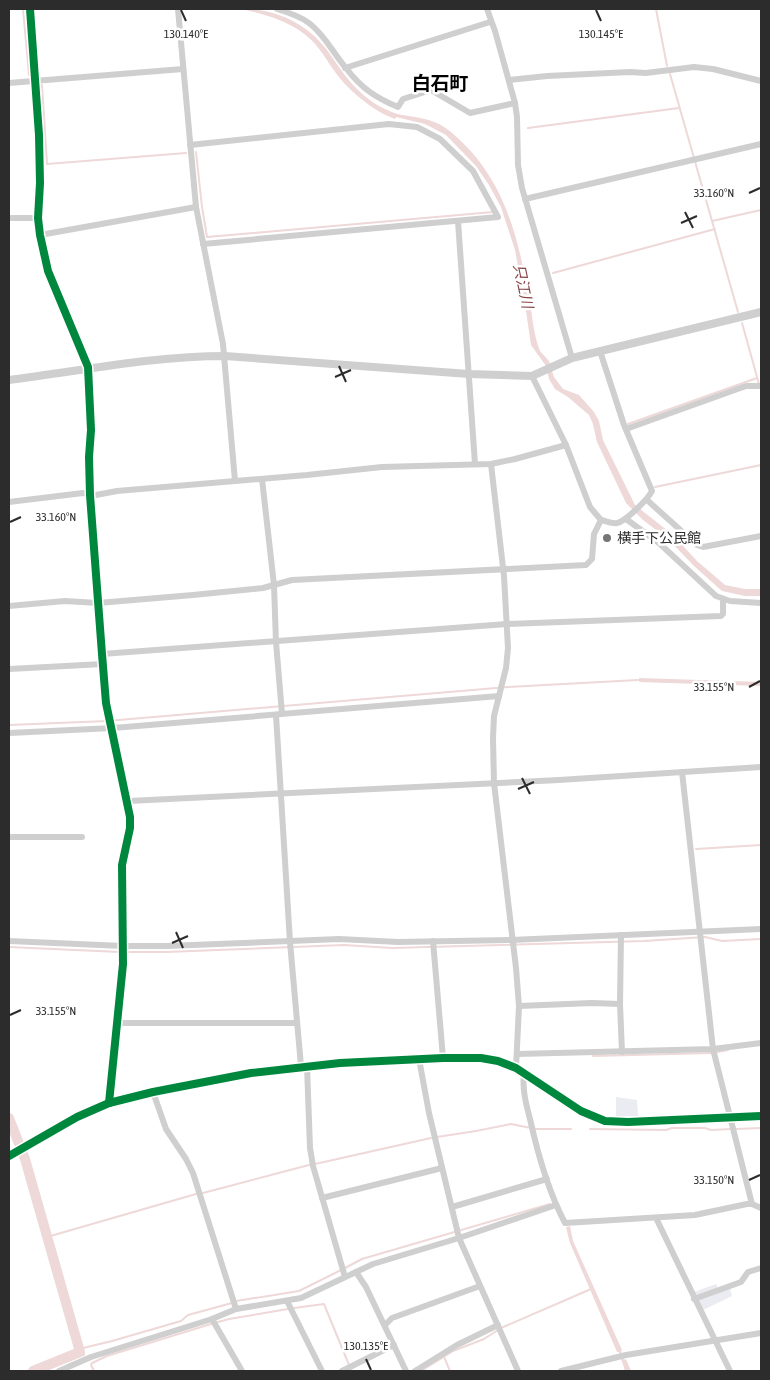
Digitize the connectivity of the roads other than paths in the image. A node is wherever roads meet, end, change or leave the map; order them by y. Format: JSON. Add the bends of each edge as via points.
{"nodes":[{"id":1,"x":30,"y":9,"type":"edge"},
{"id":2,"x":178,"y":9,"type":"edge"},
{"id":3,"x":276,"y":9,"type":"edge"},
{"id":4,"x":487,"y":9,"type":"edge"},
{"id":5,"x":295,"y":12,"type":"edge"},
{"id":6,"x":490,"y":22,"type":"junction"},
{"id":7,"x":345,"y":68,"type":"junction"},
{"id":8,"x":183,"y":69,"type":"junction"},
{"id":9,"x":509,"y":80,"type":"junction"},
{"id":10,"x":36,"y":81,"type":"junction"},
{"id":11,"x":761,"y":81,"type":"edge"},
{"id":12,"x":9,"y":83,"type":"edge"},
{"id":13,"x":515,"y":103,"type":"junction"},
{"id":14,"x":761,"y":144,"type":"edge"},
{"id":15,"x":190,"y":145,"type":"junction"},
{"id":16,"x":525,"y":199,"type":"junction"},
{"id":17,"x":196,"y":207,"type":"junction"},
{"id":18,"x":9,"y":218,"type":"edge"},
{"id":19,"x":38,"y":218,"type":"junction"},
{"id":20,"x":458,"y":221,"type":"junction"},
{"id":21,"x":40,"y":235,"type":"junction"},
{"id":22,"x":203,"y":244,"type":"junction"},
{"id":23,"x":761,"y":312,"type":"edge"},
{"id":24,"x":600,"y":351,"type":"junction"},
{"id":25,"x":224,"y":356,"type":"junction"},
{"id":26,"x":572,"y":358,"type":"junction"},
{"id":27,"x":88,"y":368,"type":"junction"},
{"id":28,"x":469,"y":374,"type":"junction"},
{"id":29,"x":532,"y":376,"type":"junction"},
{"id":30,"x":9,"y":380,"type":"edge"},
{"id":31,"x":759,"y":386,"type":"edge"},
{"id":32,"x":626,"y":429,"type":"junction"},
{"id":33,"x":566,"y":445,"type":"junction"},
{"id":34,"x":475,"y":464,"type":"junction"},
{"id":35,"x":491,"y":464,"type":"junction"},
{"id":36,"x":262,"y":479,"type":"junction"},
{"id":37,"x":235,"y":481,"type":"junction"},
{"id":38,"x":90,"y":494,"type":"junction"},
{"id":39,"x":644,"y":501,"type":"junction"},
{"id":40,"x":9,"y":502,"type":"edge"},
{"id":41,"x":626,"y":518,"type":"junction"},
{"id":42,"x":601,"y":520,"type":"junction"},
{"id":43,"x":761,"y":536,"type":"edge"},
{"id":44,"x":503,"y":569,"type":"junction"},
{"id":45,"x":274,"y":585,"type":"junction"},
{"id":46,"x":723,"y":600,"type":"junction"},
{"id":47,"x":98,"y":603,"type":"junction"},
{"id":48,"x":761,"y":603,"type":"edge"},
{"id":49,"x":9,"y":606,"type":"edge"},
{"id":50,"x":507,"y":624,"type":"junction"},
{"id":51,"x":276,"y":642,"type":"junction"},
{"id":52,"x":102,"y":654,"type":"junction"},
{"id":53,"x":103,"y":664,"type":"junction"},
{"id":54,"x":9,"y":669,"type":"edge"},
{"id":55,"x":500,"y":694,"type":"junction"},
{"id":56,"x":280,"y":713,"type":"junction"},
{"id":57,"x":112,"y":723,"type":"junction"},
{"id":58,"x":9,"y":732,"type":"edge"},
{"id":59,"x":761,"y":767,"type":"edge"},
{"id":60,"x":682,"y":772,"type":"junction"},
{"id":61,"x":494,"y":783,"type":"junction"},
{"id":62,"x":281,"y":793,"type":"junction"},
{"id":63,"x":128,"y":801,"type":"junction"},
{"id":64,"x":9,"y":837,"type":"edge"},
{"id":65,"x":82,"y":837,"type":"dead end"},
{"id":66,"x":761,"y":929,"type":"edge"},
{"id":67,"x":701,"y":936,"type":"junction"},
{"id":68,"x":621,"y":939,"type":"junction"},
{"id":69,"x":512,"y":940,"type":"junction"},
{"id":70,"x":9,"y":941,"type":"edge"},
{"id":71,"x":433,"y":941,"type":"junction"},
{"id":72,"x":290,"y":942,"type":"junction"},
{"id":73,"x":123,"y":946,"type":"junction"},
{"id":74,"x":620,"y":1004,"type":"junction"},
{"id":75,"x":519,"y":1006,"type":"junction"},
{"id":76,"x":117,"y":1023,"type":"junction"},
{"id":77,"x":297,"y":1023,"type":"junction"},
{"id":78,"x":761,"y":1043,"type":"edge"},
{"id":79,"x":714,"y":1049,"type":"junction"},
{"id":80,"x":622,"y":1052,"type":"junction"},
{"id":81,"x":517,"y":1054,"type":"junction"},
{"id":82,"x":443,"y":1058,"type":"junction"},
{"id":83,"x":419,"y":1059,"type":"junction"},
{"id":84,"x":304,"y":1066,"type":"junction"},
{"id":85,"x":516,"y":1068,"type":"junction"},
{"id":86,"x":524,"y":1073,"type":"junction"},
{"id":87,"x":153,"y":1092,"type":"junction"},
{"id":88,"x":109,"y":1103,"type":"junction"},
{"id":89,"x":761,"y":1116,"type":"edge"},
{"id":90,"x":731,"y":1118,"type":"junction"},
{"id":91,"x":12,"y":1154,"type":"edge"},
{"id":92,"x":442,"y":1168,"type":"junction"},
{"id":93,"x":546,"y":1179,"type":"junction"},
{"id":94,"x":322,"y":1198,"type":"junction"},
{"id":95,"x":752,"y":1204,"type":"junction"},
{"id":96,"x":556,"y":1206,"type":"junction"},
{"id":97,"x":452,"y":1207,"type":"junction"},
{"id":98,"x":761,"y":1208,"type":"edge"},
{"id":99,"x":656,"y":1218,"type":"junction"},
{"id":100,"x":458,"y":1233,"type":"junction"},
{"id":101,"x":761,"y":1268,"type":"edge"},
{"id":102,"x":343,"y":1272,"type":"junction"},
{"id":103,"x":356,"y":1272,"type":"junction"},
{"id":104,"x":480,"y":1286,"type":"junction"},
{"id":105,"x":694,"y":1299,"type":"junction"},
{"id":106,"x":287,"y":1300,"type":"junction"},
{"id":107,"x":235,"y":1304,"type":"junction"},
{"id":108,"x":212,"y":1319,"type":"junction"},
{"id":109,"x":384,"y":1325,"type":"junction"},
{"id":110,"x":498,"y":1325,"type":"junction"},
{"id":111,"x":761,"y":1333,"type":"edge"},
{"id":112,"x":714,"y":1340,"type":"junction"},
{"id":113,"x":394,"y":1345,"type":"junction"},
{"id":114,"x":58,"y":1371,"type":"edge"},
{"id":115,"x":242,"y":1371,"type":"edge"},
{"id":116,"x":322,"y":1371,"type":"edge"},
{"id":117,"x":342,"y":1371,"type":"edge"},
{"id":118,"x":406,"y":1371,"type":"edge"},
{"id":119,"x":415,"y":1371,"type":"edge"},
{"id":120,"x":518,"y":1371,"type":"edge"},
{"id":121,"x":562,"y":1371,"type":"edge"},
{"id":122,"x":730,"y":1371,"type":"edge"}],
"edges":[{"from":1,"to":10,"type":"street"},
{"from":2,"to":8,"type":"street"},
{"from":3,"to":5,"type":"street"},
{"from":4,"to":6,"type":"street"},
{"from":5,"to":7,"type":"street","via":[[330,44]]},
{"from":6,"to":7,"type":"street"},
{"from":6,"to":9,"type":"street"},
{"from":7,"to":13,"type":"street","via":[[360,85],[398,107],[403,99],[431,90],[470,113]]},
{"from":8,"to":10,"type":"street"},
{"from":8,"to":15,"type":"street"},
{"from":9,"to":11,"type":"street","via":[[646,73],[694,67]]},
{"from":9,"to":13,"type":"street"},
{"from":10,"to":12,"type":"street"},
{"from":10,"to":19,"type":"street","via":[[40,182]]},
{"from":13,"to":16,"type":"street","via":[[518,165]]},
{"from":14,"to":16,"type":"street"},
{"from":15,"to":17,"type":"street"},
{"from":15,"to":20,"type":"street","via":[[389,124],[418,127],[440,139],[472,171],[498,217]]},
{"from":16,"to":26,"type":"street"},
{"from":17,"to":21,"type":"street"},
{"from":17,"to":22,"type":"street"},
{"from":18,"to":19,"type":"street"},
{"from":19,"to":21,"type":"street"},
{"from":20,"to":22,"type":"street"},
{"from":20,"to":28,"type":"street"},
{"from":21,"to":27,"type":"street","via":[[48,271]]},
{"from":22,"to":25,"type":"street"},
{"from":23,"to":24,"type":"street"},
{"from":24,"to":26,"type":"street"},
{"from":24,"to":32,"type":"street"},
{"from":25,"to":27,"type":"street","via":[[195,356]]},
{"from":25,"to":28,"type":"street"},
{"from":25,"to":37,"type":"street"},
{"from":26,"to":29,"type":"street"},
{"from":27,"to":30,"type":"street"},
{"from":27,"to":38,"type":"street"},
{"from":28,"to":29,"type":"street"},
{"from":28,"to":34,"type":"street"},
{"from":29,"to":33,"type":"street"},
{"from":31,"to":32,"type":"street","via":[[746,386]]},
{"from":32,"to":39,"type":"street","via":[[652,491]]},
{"from":33,"to":35,"type":"street"},
{"from":33,"to":42,"type":"street","via":[[590,507]]},
{"from":34,"to":35,"type":"street"},
{"from":34,"to":36,"type":"street","via":[[382,467]]},
{"from":35,"to":44,"type":"street"},
{"from":36,"to":37,"type":"street"},
{"from":36,"to":45,"type":"street"},
{"from":37,"to":38,"type":"street"},
{"from":38,"to":40,"type":"street"},
{"from":38,"to":47,"type":"street"},
{"from":39,"to":41,"type":"street"},
{"from":39,"to":43,"type":"street","via":[[703,547]]},
{"from":41,"to":42,"type":"street","via":[[617,522]]},
{"from":41,"to":46,"type":"street"},
{"from":42,"to":44,"type":"street","via":[[594,534],[592,559],[588,564]]},
{"from":44,"to":45,"type":"street","via":[[292,580]]},
{"from":44,"to":50,"type":"street"},
{"from":45,"to":47,"type":"street"},
{"from":45,"to":51,"type":"street"},
{"from":46,"to":48,"type":"street"},
{"from":46,"to":50,"type":"street","via":[[721,616]]},
{"from":47,"to":49,"type":"street","via":[[65,601]]},
{"from":47,"to":52,"type":"street"},
{"from":50,"to":51,"type":"street"},
{"from":50,"to":55,"type":"street","via":[[508,648]]},
{"from":51,"to":52,"type":"street"},
{"from":51,"to":56,"type":"street"},
{"from":52,"to":53,"type":"street"},
{"from":53,"to":54,"type":"street"},
{"from":53,"to":57,"type":"street","via":[[106,702]]},
{"from":55,"to":56,"type":"street"},
{"from":55,"to":61,"type":"street","via":[[494,716]]},
{"from":56,"to":57,"type":"street"},
{"from":56,"to":62,"type":"street"},
{"from":57,"to":58,"type":"street"},
{"from":57,"to":63,"type":"street"},
{"from":59,"to":60,"type":"street"},
{"from":60,"to":61,"type":"street"},
{"from":60,"to":67,"type":"street"},
{"from":61,"to":62,"type":"street"},
{"from":61,"to":69,"type":"street"},
{"from":62,"to":63,"type":"street"},
{"from":62,"to":72,"type":"street"},
{"from":63,"to":73,"type":"street","via":[[130,828],[122,865]]},
{"from":64,"to":65,"type":"street"},
{"from":66,"to":67,"type":"street"},
{"from":67,"to":68,"type":"street"},
{"from":67,"to":79,"type":"street"},
{"from":68,"to":69,"type":"street"},
{"from":68,"to":74,"type":"street"},
{"from":69,"to":71,"type":"street"},
{"from":69,"to":75,"type":"street"},
{"from":70,"to":73,"type":"street"},
{"from":71,"to":72,"type":"street","via":[[339,939]]},
{"from":71,"to":82,"type":"street"},
{"from":72,"to":73,"type":"street"},
{"from":72,"to":77,"type":"street"},
{"from":73,"to":76,"type":"street"},
{"from":74,"to":75,"type":"street"},
{"from":74,"to":80,"type":"street"},
{"from":75,"to":81,"type":"street"},
{"from":76,"to":77,"type":"street"},
{"from":76,"to":88,"type":"street"},
{"from":77,"to":84,"type":"street"},
{"from":78,"to":79,"type":"street"},
{"from":79,"to":80,"type":"street"},
{"from":79,"to":90,"type":"street"},
{"from":80,"to":81,"type":"street"},
{"from":81,"to":85,"type":"street"},
{"from":82,"to":83,"type":"street"},
{"from":82,"to":85,"type":"street","via":[[481,1058]]},
{"from":83,"to":84,"type":"street"},
{"from":83,"to":92,"type":"street"},
{"from":84,"to":87,"type":"street"},
{"from":84,"to":94,"type":"street","via":[[310,1148]]},
{"from":85,"to":86,"type":"street"},
{"from":86,"to":90,"type":"street","via":[[581,1111],[605,1121]]},
{"from":86,"to":93,"type":"street","via":[[526,1100]]},
{"from":87,"to":88,"type":"street"},
{"from":87,"to":107,"type":"street","via":[[166,1129],[193,1173]]},
{"from":88,"to":91,"type":"street","via":[[77,1117]]},
{"from":89,"to":90,"type":"street"},
{"from":90,"to":95,"type":"street"},
{"from":92,"to":94,"type":"street"},
{"from":92,"to":97,"type":"street"},
{"from":93,"to":96,"type":"street"},
{"from":93,"to":97,"type":"street"},
{"from":94,"to":102,"type":"street"},
{"from":95,"to":98,"type":"street"},
{"from":95,"to":99,"type":"street","via":[[695,1215]]},
{"from":96,"to":99,"type":"street","via":[[565,1223]]},
{"from":96,"to":100,"type":"street"},
{"from":97,"to":100,"type":"street"},
{"from":99,"to":105,"type":"street"},
{"from":100,"to":103,"type":"street"},
{"from":100,"to":104,"type":"street"},
{"from":101,"to":105,"type":"street","via":[[748,1272],[741,1282]]},
{"from":102,"to":103,"type":"street"},
{"from":102,"to":106,"type":"street","via":[[312,1294]]},
{"from":103,"to":109,"type":"street"},
{"from":104,"to":109,"type":"street","via":[[392,1318]]},
{"from":104,"to":110,"type":"street"},
{"from":105,"to":112,"type":"street"},
{"from":106,"to":107,"type":"street"},
{"from":106,"to":116,"type":"street"},
{"from":107,"to":108,"type":"street"},
{"from":108,"to":114,"type":"street","via":[[91,1357]]},
{"from":108,"to":115,"type":"street"},
{"from":109,"to":113,"type":"street"},
{"from":110,"to":119,"type":"street"},
{"from":110,"to":120,"type":"street"},
{"from":111,"to":112,"type":"street"},
{"from":112,"to":121,"type":"street","via":[[622,1356]]},
{"from":112,"to":122,"type":"street"},
{"from":113,"to":117,"type":"street"},
{"from":113,"to":118,"type":"street"}]}
